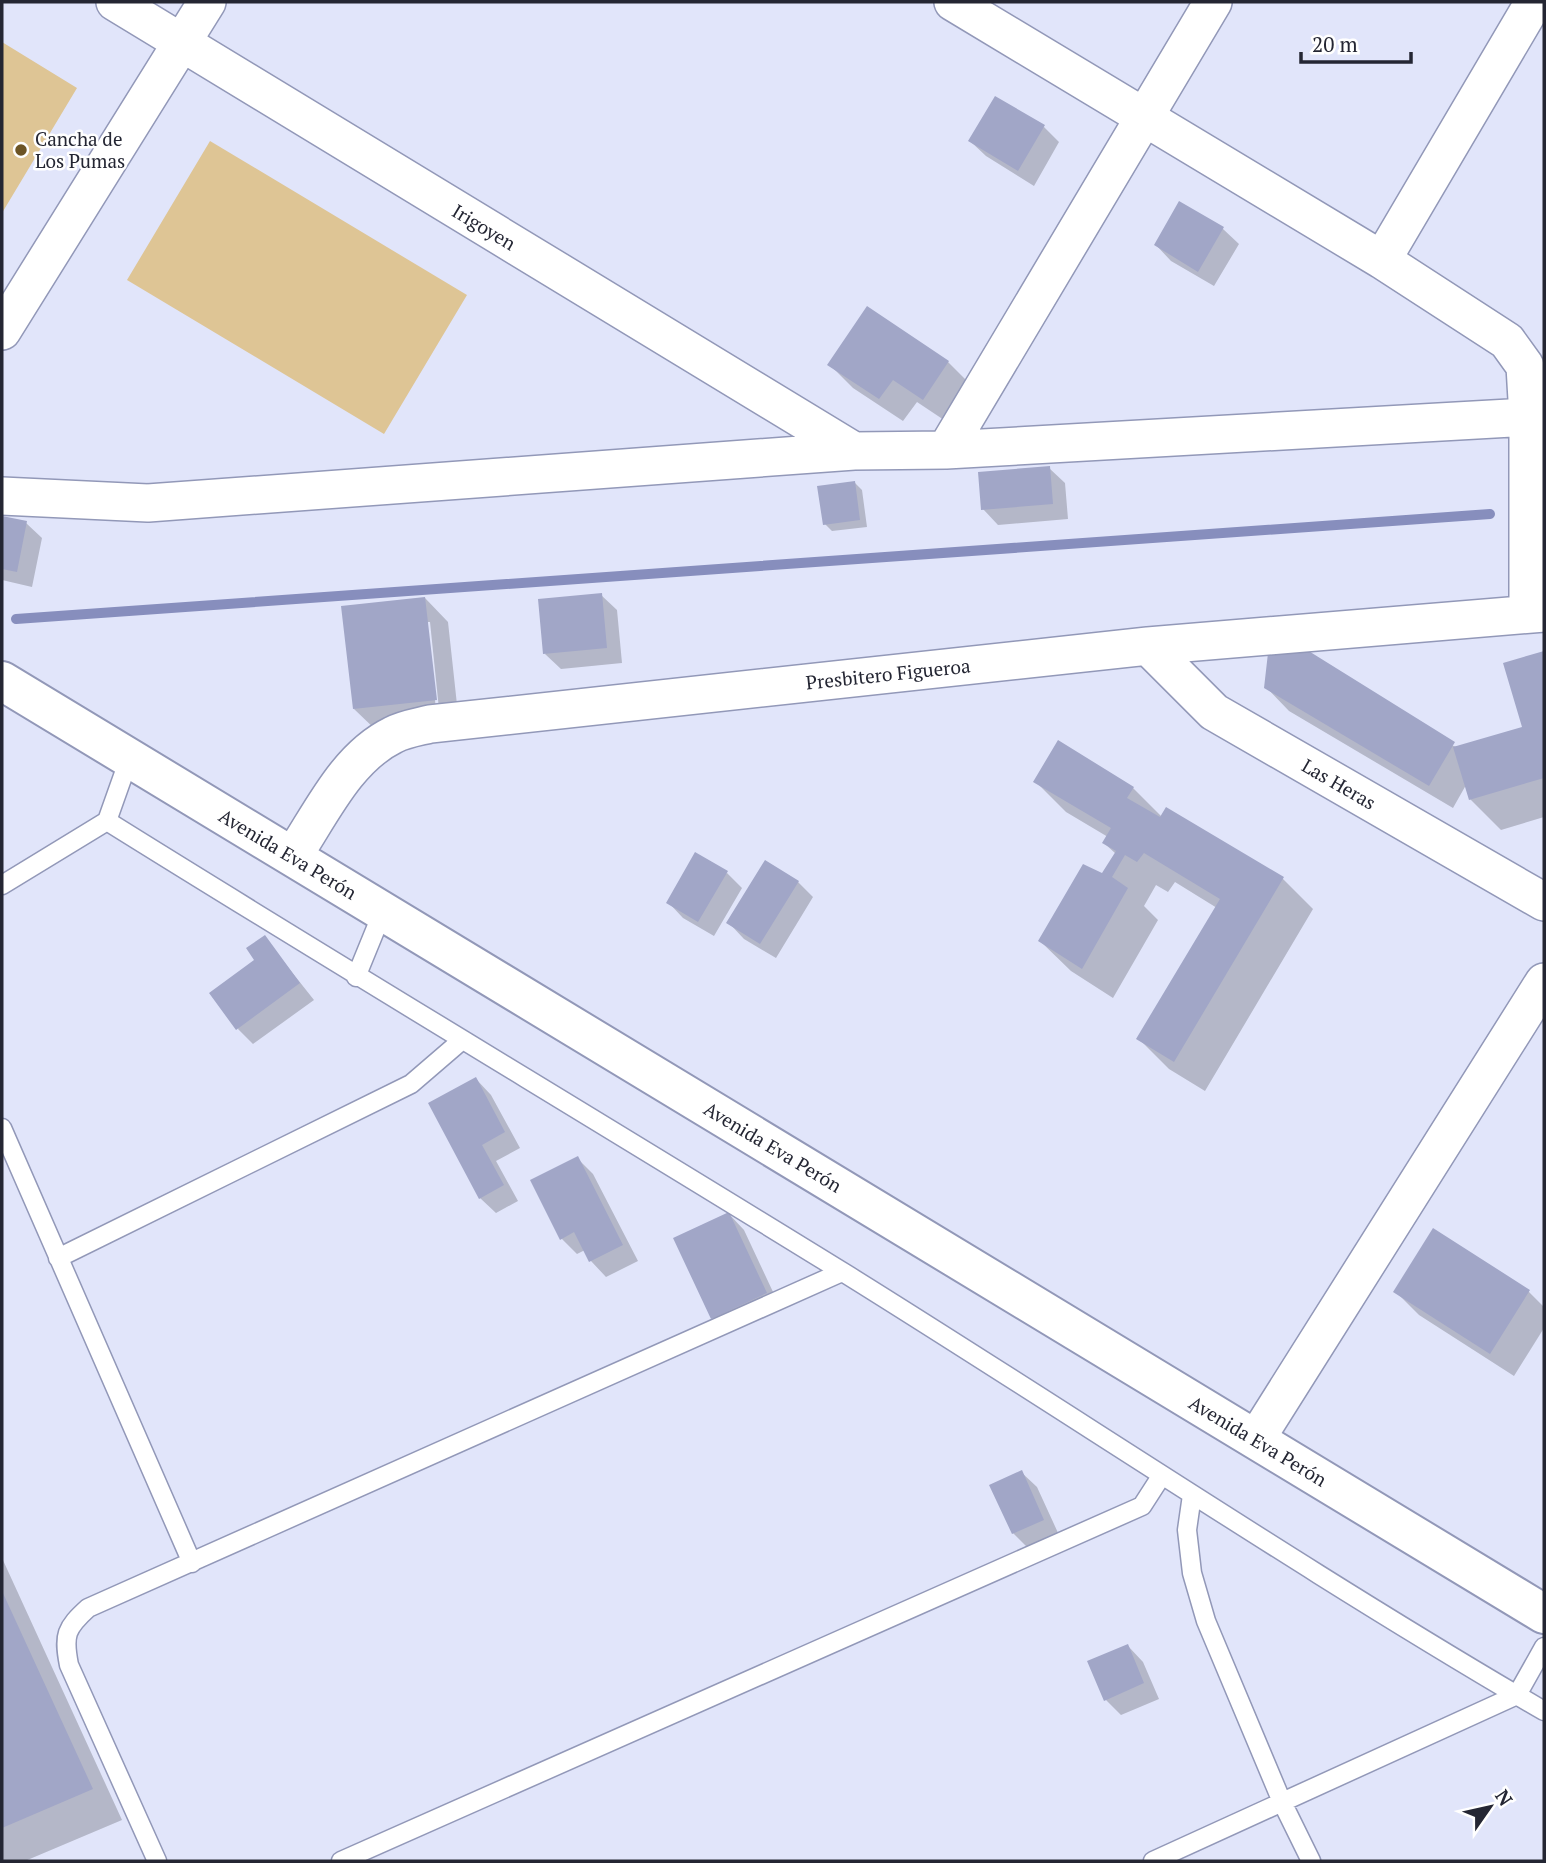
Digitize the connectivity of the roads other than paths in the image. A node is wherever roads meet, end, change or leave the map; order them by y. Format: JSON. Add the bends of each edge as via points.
{"nodes":[{"id":1,"x":115,"y":2,"type":"edge"},
{"id":2,"x":207,"y":2,"type":"edge"},
{"id":3,"x":953,"y":2,"type":"edge"},
{"id":4,"x":1213,"y":2,"type":"edge"},
{"id":5,"x":1534,"y":2,"type":"edge"},
{"id":6,"x":182,"y":43,"type":"junction"},
{"id":7,"x":1146,"y":116,"type":"junction"},
{"id":8,"x":1382,"y":260,"type":"junction"},
{"id":9,"x":2,"y":331,"type":"edge"},
{"id":10,"x":1536,"y":414,"type":"edge"},
{"id":11,"x":946,"y":450,"type":"junction"},
{"id":12,"x":854,"y":451,"type":"junction"},
{"id":13,"x":2,"y":496,"type":"edge"},
{"id":14,"x":1536,"y":613,"type":"edge"},
{"id":15,"x":1148,"y":646,"type":"junction"},
{"id":16,"x":2,"y":681,"type":"edge"},
{"id":17,"x":129,"y":759,"type":"junction"},
{"id":18,"x":107,"y":821,"type":"junction"},
{"id":19,"x":293,"y":856,"type":"junction"},
{"id":20,"x":2,"y":885,"type":"edge"},
{"id":21,"x":1544,"y":902,"type":"edge"},
{"id":22,"x":383,"y":911,"type":"junction"},
{"id":23,"x":356,"y":977,"type":"junction"},
{"id":24,"x":1544,"y":982,"type":"edge"},
{"id":25,"x":461,"y":1041,"type":"junction"},
{"id":26,"x":2,"y":1128,"type":"edge"},
{"id":27,"x":58,"y":1258,"type":"junction"},
{"id":28,"x":842,"y":1272,"type":"junction"},
{"id":29,"x":1256,"y":1439,"type":"junction"},
{"id":30,"x":1163,"y":1475,"type":"junction"},
{"id":31,"x":1192,"y":1495,"type":"junction"},
{"id":32,"x":192,"y":1563,"type":"junction"},
{"id":33,"x":1544,"y":1614,"type":"edge"},
{"id":34,"x":1544,"y":1647,"type":"edge"},
{"id":35,"x":1517,"y":1695,"type":"junction"},
{"id":36,"x":1544,"y":1711,"type":"edge"},
{"id":37,"x":1282,"y":1802,"type":"junction"},
{"id":38,"x":157,"y":1861,"type":"edge"},
{"id":39,"x":341,"y":1861,"type":"edge"},
{"id":40,"x":1153,"y":1861,"type":"edge"},
{"id":41,"x":1311,"y":1861,"type":"edge"}],
"edges":[{"from":1,"to":6,"type":"street","name":"Irigoyen"},
{"from":2,"to":6,"type":"street"},
{"from":3,"to":7,"type":"street"},
{"from":4,"to":7,"type":"street"},
{"from":5,"to":8,"type":"street"},
{"from":6,"to":9,"type":"street"},
{"from":6,"to":12,"type":"street","name":"Irigoyen"},
{"from":7,"to":8,"type":"street"},
{"from":7,"to":11,"type":"street"},
{"from":8,"to":10,"type":"street","via":[[1507,341],[1525,366]]},
{"from":10,"to":11,"type":"street"},
{"from":10,"to":14,"type":"street"},
{"from":11,"to":12,"type":"street"},
{"from":12,"to":13,"type":"street","via":[[148,503]]},
{"from":14,"to":15,"type":"street","name":"Presbitero Figueroa"},
{"from":15,"to":19,"type":"street","name":"Presbitero Figueroa","via":[[430,724],[394,734],[365,754]]},
{"from":15,"to":21,"type":"street","name":"Las Heras","via":[[1214,712]]},
{"from":16,"to":17,"type":"main road","name":"Avenida Eva Perón"},
{"from":17,"to":18,"type":"lane"},
{"from":17,"to":19,"type":"main road","name":"Avenida Eva Perón"},
{"from":18,"to":20,"type":"lane"},
{"from":18,"to":23,"type":"lane"},
{"from":19,"to":22,"type":"main road","name":"Avenida Eva Perón"},
{"from":22,"to":23,"type":"lane"},
{"from":22,"to":29,"type":"main road","name":"Avenida Eva Perón"},
{"from":23,"to":25,"type":"lane"},
{"from":24,"to":29,"type":"street"},
{"from":25,"to":27,"type":"lane","via":[[411,1084]]},
{"from":25,"to":28,"type":"lane"},
{"from":26,"to":27,"type":"lane"},
{"from":27,"to":32,"type":"lane"},
{"from":28,"to":30,"type":"lane"},
{"from":28,"to":32,"type":"lane"},
{"from":29,"to":33,"type":"main road","name":"Avenida Eva Perón"},
{"from":30,"to":31,"type":"lane"},
{"from":30,"to":39,"type":"lane","via":[[1142,1506]]},
{"from":31,"to":35,"type":"lane"},
{"from":31,"to":37,"type":"lane","via":[[1187,1530],[1192,1573],[1206,1621]]},
{"from":32,"to":38,"type":"lane","via":[[88,1608],[71,1624],[64,1642],[69,1665]]},
{"from":34,"to":35,"type":"lane"},
{"from":35,"to":36,"type":"lane"},
{"from":35,"to":37,"type":"lane"},
{"from":37,"to":40,"type":"lane"},
{"from":37,"to":41,"type":"lane"}]}
